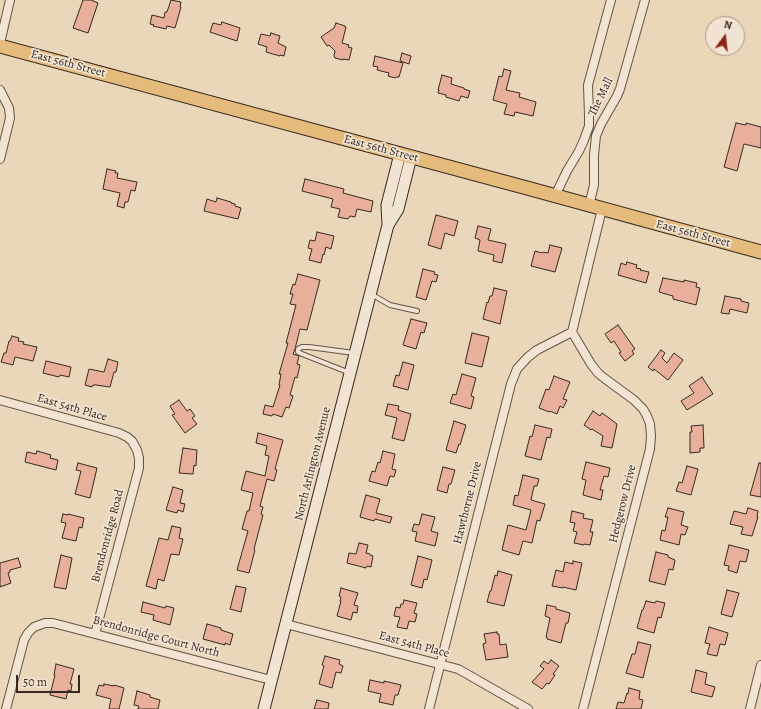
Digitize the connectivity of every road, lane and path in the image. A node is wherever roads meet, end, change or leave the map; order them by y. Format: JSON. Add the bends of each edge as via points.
{"nodes":[{"id":1,"x":10,"y":0,"type":"edge"},
{"id":2,"x":611,"y":0,"type":"edge"},
{"id":3,"x":645,"y":0,"type":"edge"},
{"id":4,"x":0,"y":43,"type":"edge"},
{"id":5,"x":0,"y":46,"type":"edge"},
{"id":6,"x":0,"y":90,"type":"edge"},
{"id":7,"x":587,"y":130,"type":"junction"},
{"id":8,"x":597,"y":132,"type":"junction"},
{"id":9,"x":579,"y":151,"type":"junction"},
{"id":10,"x":594,"y":155,"type":"junction"},
{"id":11,"x":405,"y":156,"type":"junction"},
{"id":12,"x":0,"y":159,"type":"edge"},
{"id":13,"x":555,"y":196,"type":"junction"},
{"id":14,"x":589,"y":206,"type":"junction"},
{"id":15,"x":602,"y":209,"type":"junction"},
{"id":16,"x":761,"y":252,"type":"edge"},
{"id":17,"x":370,"y":294,"type":"junction"},
{"id":18,"x":417,"y":312,"type":"dead end"},
{"id":19,"x":572,"y":332,"type":"junction"},
{"id":20,"x":355,"y":353,"type":"junction"},
{"id":21,"x":350,"y":373,"type":"junction"},
{"id":22,"x":0,"y":400,"type":"edge"},
{"id":23,"x":134,"y":444,"type":"joint"},
{"id":24,"x":286,"y":624,"type":"junction"},
{"id":25,"x":95,"y":634,"type":"junction"},
{"id":26,"x":440,"y":664,"type":"junction"},
{"id":27,"x":761,"y":664,"type":"edge"},
{"id":28,"x":271,"y":680,"type":"junction"},
{"id":29,"x":6,"y":709,"type":"edge"},
{"id":30,"x":264,"y":709,"type":"edge"},
{"id":31,"x":428,"y":709,"type":"edge"},
{"id":32,"x":528,"y":709,"type":"edge"},
{"id":33,"x":583,"y":709,"type":"edge"},
{"id":34,"x":750,"y":709,"type":"edge"}],
"edges":[{"from":1,"to":4,"type":"street"},
{"from":2,"to":7,"type":"street","name":"The Mall","via":[[588,85]]},
{"from":3,"to":8,"type":"street","name":"The Mall","via":[[620,89]]},
{"from":5,"to":11,"type":"main road","name":"East 56th Street"},
{"from":6,"to":12,"type":"street","via":[[9,108],[10,118]]},
{"from":7,"to":8,"type":"street"},
{"from":7,"to":9,"type":"street","name":"The Mall"},
{"from":8,"to":10,"type":"street","name":"The Mall"},
{"from":9,"to":10,"type":"street"},
{"from":9,"to":13,"type":"street","name":"The Mall"},
{"from":10,"to":14,"type":"street","name":"The Mall","via":[[594,185]]},
{"from":11,"to":13,"type":"main road","name":"East 56th Street"},
{"from":11,"to":17,"type":"main road","name":"North Arlington Avenue","via":[[387,205],[388,225]]},
{"from":13,"to":14,"type":"main road","name":"East 56th Street"},
{"from":14,"to":15,"type":"main road","name":"East 56th Street"},
{"from":15,"to":16,"type":"main road","name":"East 56th Street"},
{"from":15,"to":19,"type":"street"},
{"from":17,"to":18,"type":"lane","via":[[390,304]]},
{"from":17,"to":20,"type":"main road","name":"North Arlington Avenue"},
{"from":19,"to":26,"type":"street","name":"Hawthorne Drive","via":[[531,354],[522,363],[510,384]]},
{"from":19,"to":33,"type":"street","name":"Hedgerow Drive","via":[[598,373],[643,409],[650,424],[651,436],[650,449]]},
{"from":20,"to":21,"type":"main road","name":"North Arlington Avenue"},
{"from":20,"to":21,"type":"lane","via":[[309,347],[298,349],[302,354]]},
{"from":21,"to":24,"type":"main road","name":"North Arlington Avenue"},
{"from":22,"to":23,"type":"street","name":"East 54th Place","via":[[119,433]]},
{"from":23,"to":25,"type":"street","name":"Brendonridge Road","via":[[139,456],[139,468]]},
{"from":24,"to":26,"type":"street","name":"East 54th Place"},
{"from":24,"to":28,"type":"main road","name":"North Arlington Avenue"},
{"from":25,"to":28,"type":"street","name":"Brendonridge Court North"},
{"from":25,"to":29,"type":"street","name":"Brendonridge Court North","via":[[53,623],[34,627],[24,640]]},
{"from":26,"to":31,"type":"street","name":"Hawthorne Drive"},
{"from":26,"to":32,"type":"street","name":"East 54th Place","via":[[458,669]]},
{"from":27,"to":34,"type":"street"},
{"from":28,"to":30,"type":"main road","name":"North Arlington Avenue"}]}
